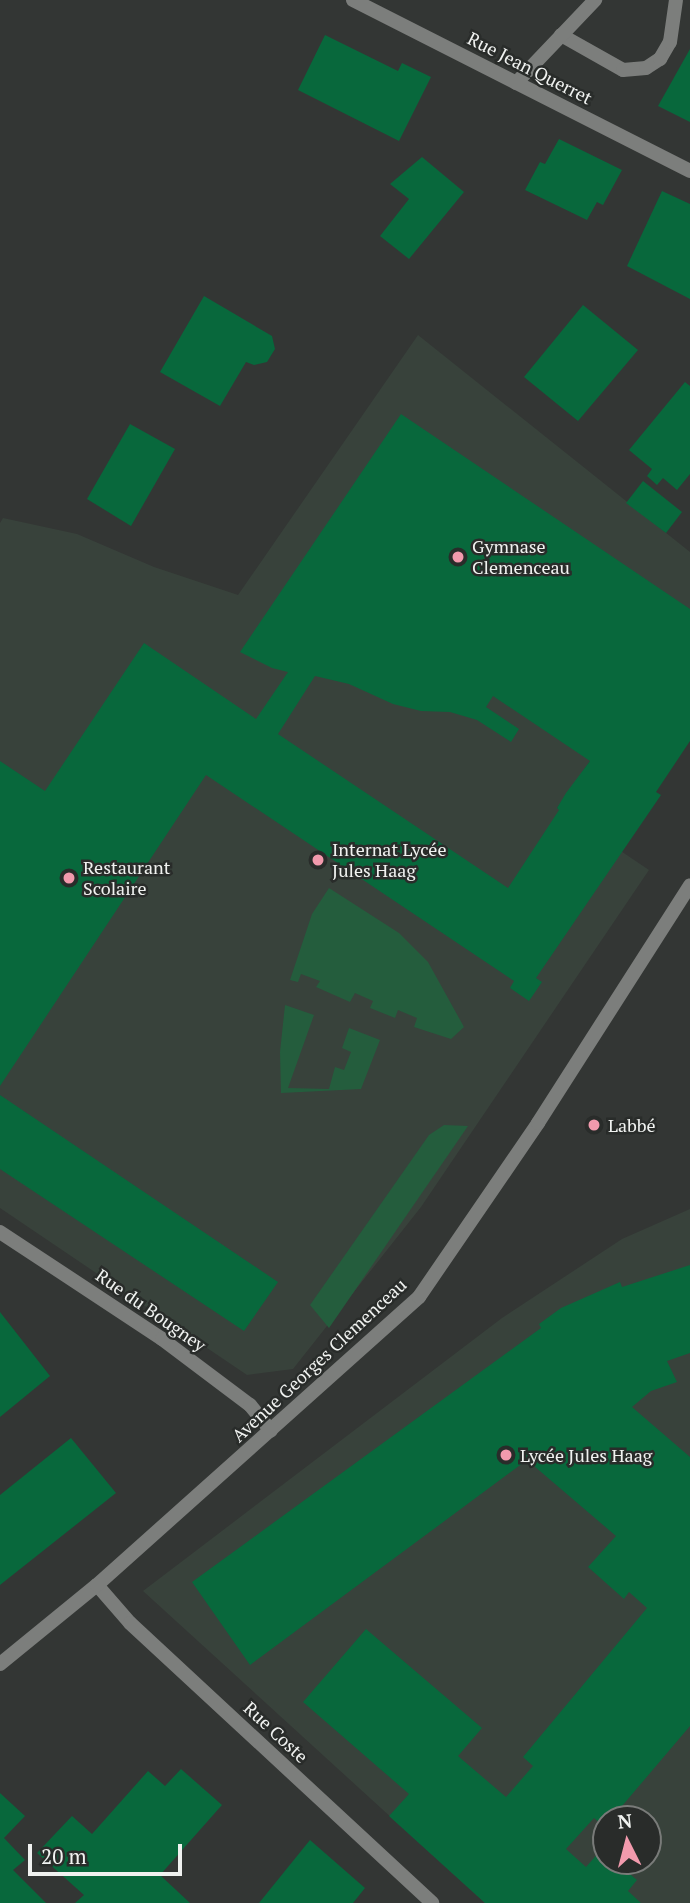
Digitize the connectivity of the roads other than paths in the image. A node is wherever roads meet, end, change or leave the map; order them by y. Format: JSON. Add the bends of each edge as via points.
{"nodes":[{"id":1,"x":353,"y":0,"type":"edge"},
{"id":2,"x":595,"y":0,"type":"edge"},
{"id":3,"x":676,"y":0,"type":"edge"},
{"id":4,"x":561,"y":35,"type":"junction"},
{"id":5,"x":516,"y":83,"type":"junction"},
{"id":6,"x":690,"y":171,"type":"edge"},
{"id":7,"x":690,"y":885,"type":"edge"},
{"id":8,"x":0,"y":1232,"type":"edge"},
{"id":9,"x":271,"y":1431,"type":"junction"},
{"id":10,"x":97,"y":1585,"type":"junction"},
{"id":11,"x":0,"y":1664,"type":"edge"},
{"id":12,"x":432,"y":1903,"type":"edge"}],
"edges":[{"from":1,"to":5,"type":"street","name":"Rue Jean Querret"},
{"from":2,"to":4,"type":"street"},
{"from":3,"to":4,"type":"street","via":[[670,42],[660,59],[646,68],[624,71]]},
{"from":4,"to":5,"type":"street"},
{"from":5,"to":6,"type":"street","name":"Rue Jean Querret"},
{"from":7,"to":9,"type":"street","name":"Avenue Georges Clemenceau","via":[[538,1123],[419,1297]]},
{"from":8,"to":9,"type":"street","name":"Rue du Bougney","via":[[162,1339],[250,1405]]},
{"from":9,"to":10,"type":"street","name":"Avenue Georges Clemenceau"},
{"from":10,"to":11,"type":"street","name":"Avenue Georges Clemenceau"},
{"from":10,"to":12,"type":"street","name":"Rue Coste","via":[[130,1623]]}]}
